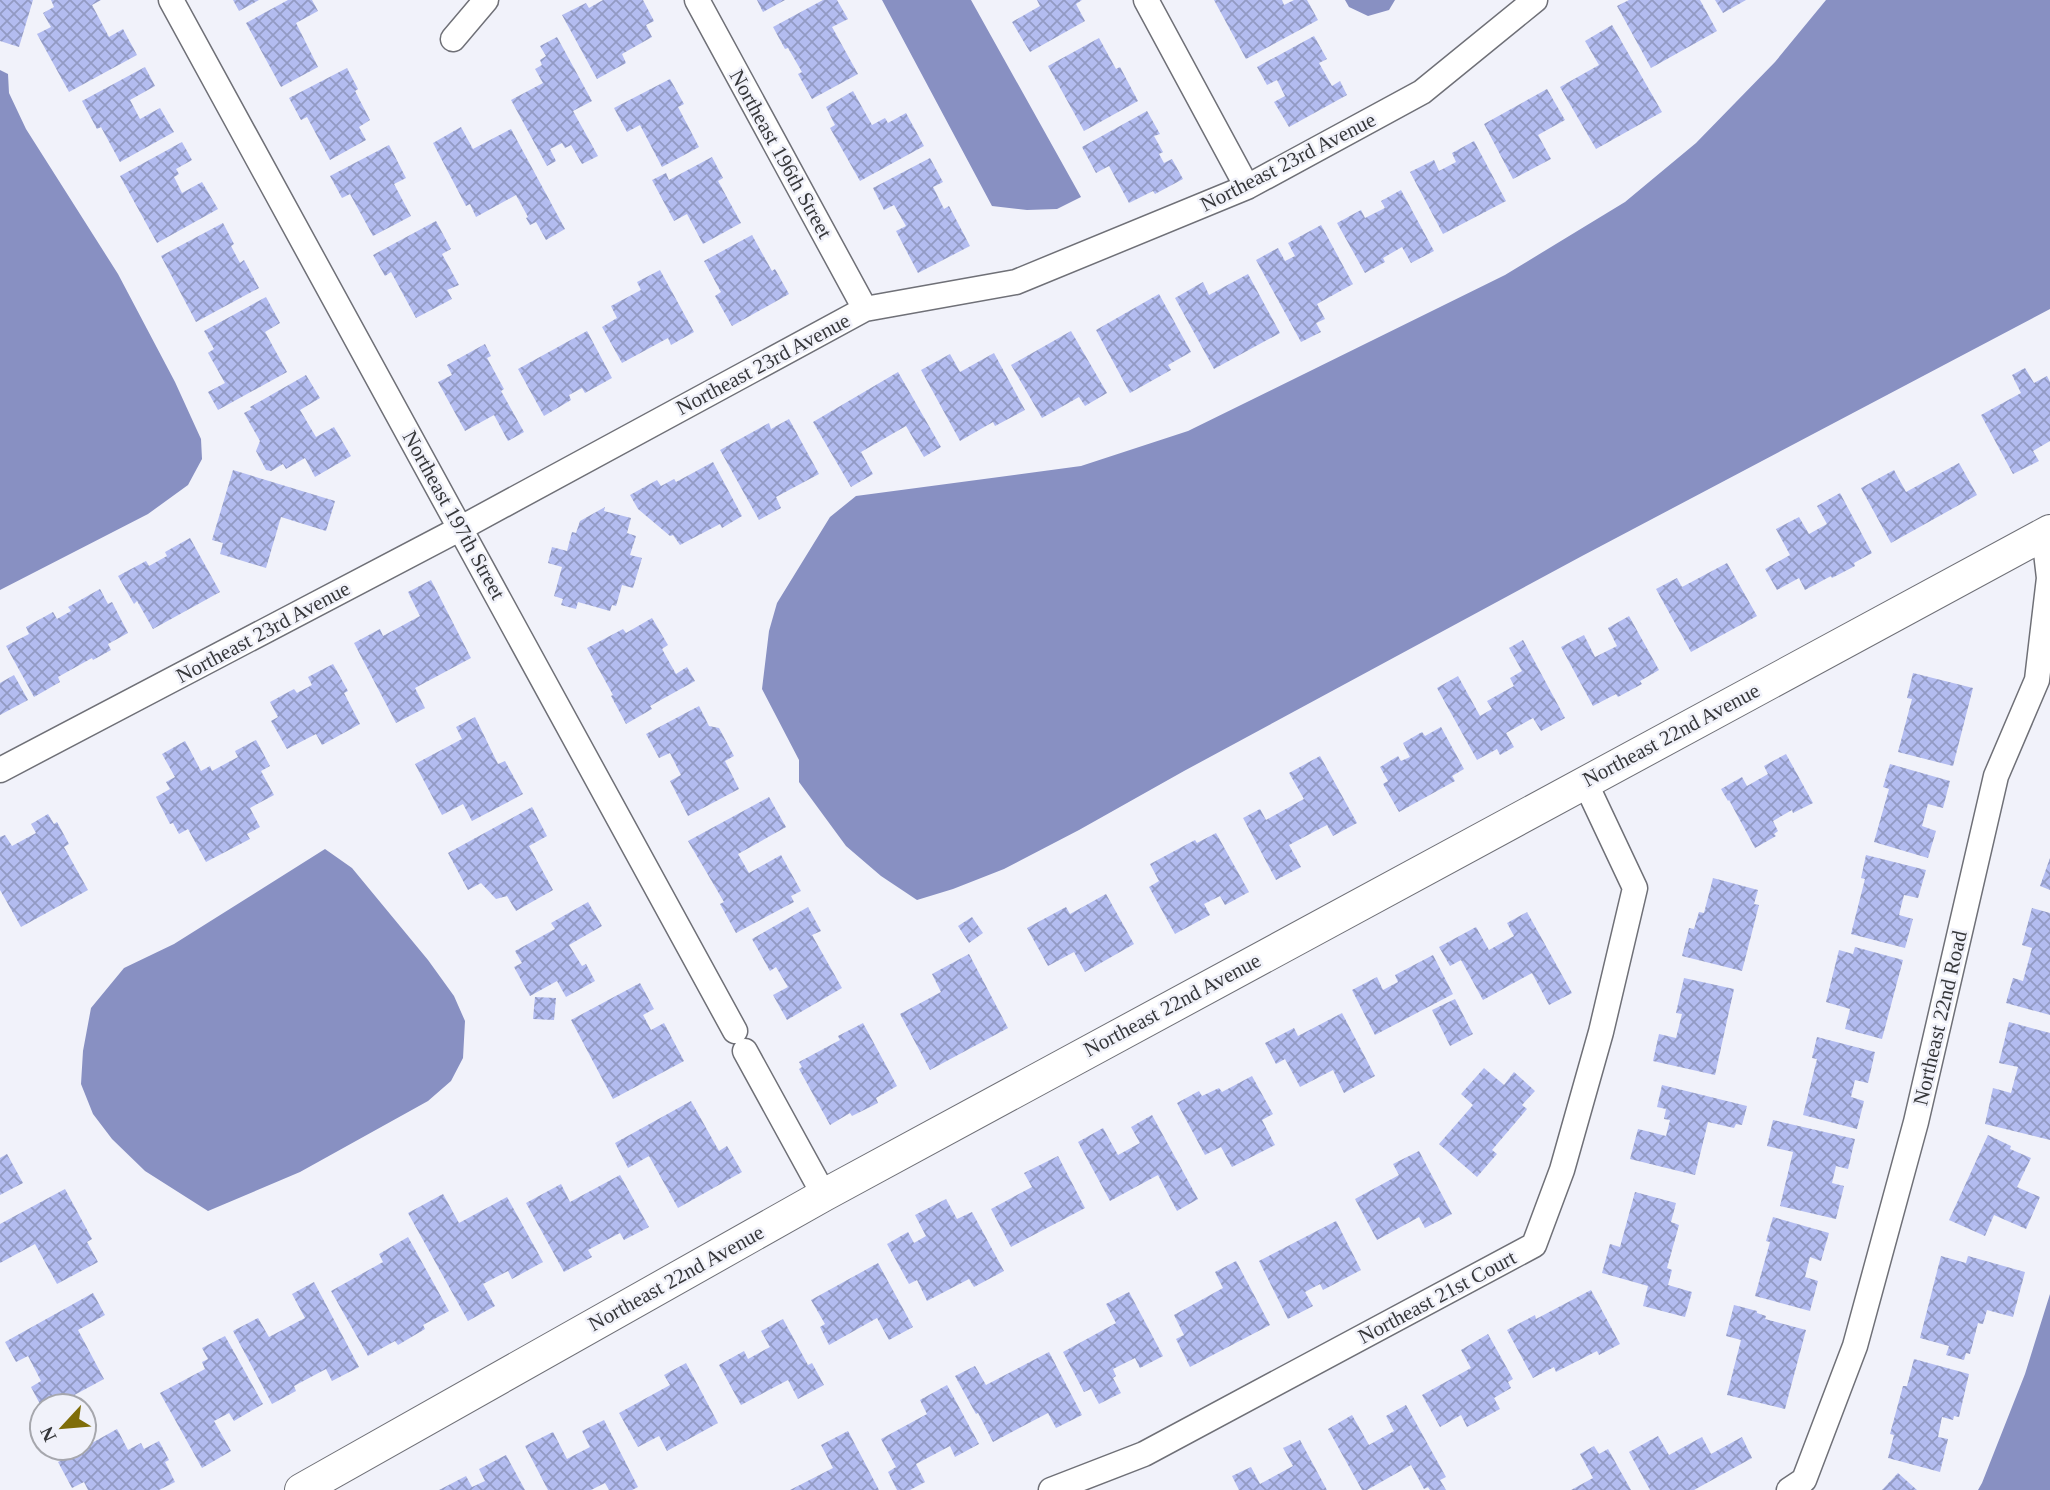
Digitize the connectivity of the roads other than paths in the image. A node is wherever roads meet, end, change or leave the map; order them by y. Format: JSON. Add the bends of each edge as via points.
{"nodes":[{"id":1,"x":171,"y":0,"type":"edge"},
{"id":2,"x":486,"y":0,"type":"edge"},
{"id":3,"x":697,"y":0,"type":"edge"},
{"id":4,"x":1146,"y":0,"type":"edge"},
{"id":5,"x":1535,"y":0,"type":"edge"},
{"id":6,"x":453,"y":38,"type":"dead end"},
{"id":7,"x":1247,"y":187,"type":"junction"},
{"id":8,"x":865,"y":309,"type":"junction"},
{"id":9,"x":461,"y":528,"type":"junction"},
{"id":10,"x":2047,"y":533,"type":"edge"},
{"id":11,"x":0,"y":770,"type":"edge"},
{"id":12,"x":1585,"y":782,"type":"junction"},
{"id":13,"x":824,"y":1195,"type":"junction"},
{"id":14,"x":301,"y":1490,"type":"edge"},
{"id":15,"x":1051,"y":1490,"type":"edge"},
{"id":16,"x":1789,"y":1490,"type":"edge"}],
"edges":[{"from":1,"to":9,"type":"street","name":"Northeast 197th Street"},
{"from":2,"to":6,"type":"street"},
{"from":3,"to":8,"type":"street","name":"Northeast 196th Street"},
{"from":4,"to":7,"type":"street"},
{"from":5,"to":7,"type":"street","name":"Northeast 23rd Avenue","via":[[1422,92]]},
{"from":7,"to":8,"type":"street","name":"Northeast 23rd Avenue","via":[[1016,282]]},
{"from":8,"to":9,"type":"street","name":"Northeast 23rd Avenue"},
{"from":9,"to":11,"type":"street","name":"Northeast 23rd Avenue"},
{"from":9,"to":13,"type":"street","name":"Northeast 197th Street"},
{"from":10,"to":12,"type":"street","name":"Northeast 22nd Avenue"},
{"from":10,"to":16,"type":"street","name":"Northeast 22nd Road","via":[[2049,578],[2037,680],[1996,776],[1916,1122],[1854,1346],[1804,1480]]},
{"from":12,"to":13,"type":"street","name":"Northeast 22nd Avenue"},
{"from":12,"to":15,"type":"street","name":"Northeast 21st Court","via":[[1635,888],[1562,1170],[1534,1245],[1144,1454]]},
{"from":13,"to":14,"type":"street","name":"Northeast 22nd Avenue"}]}
